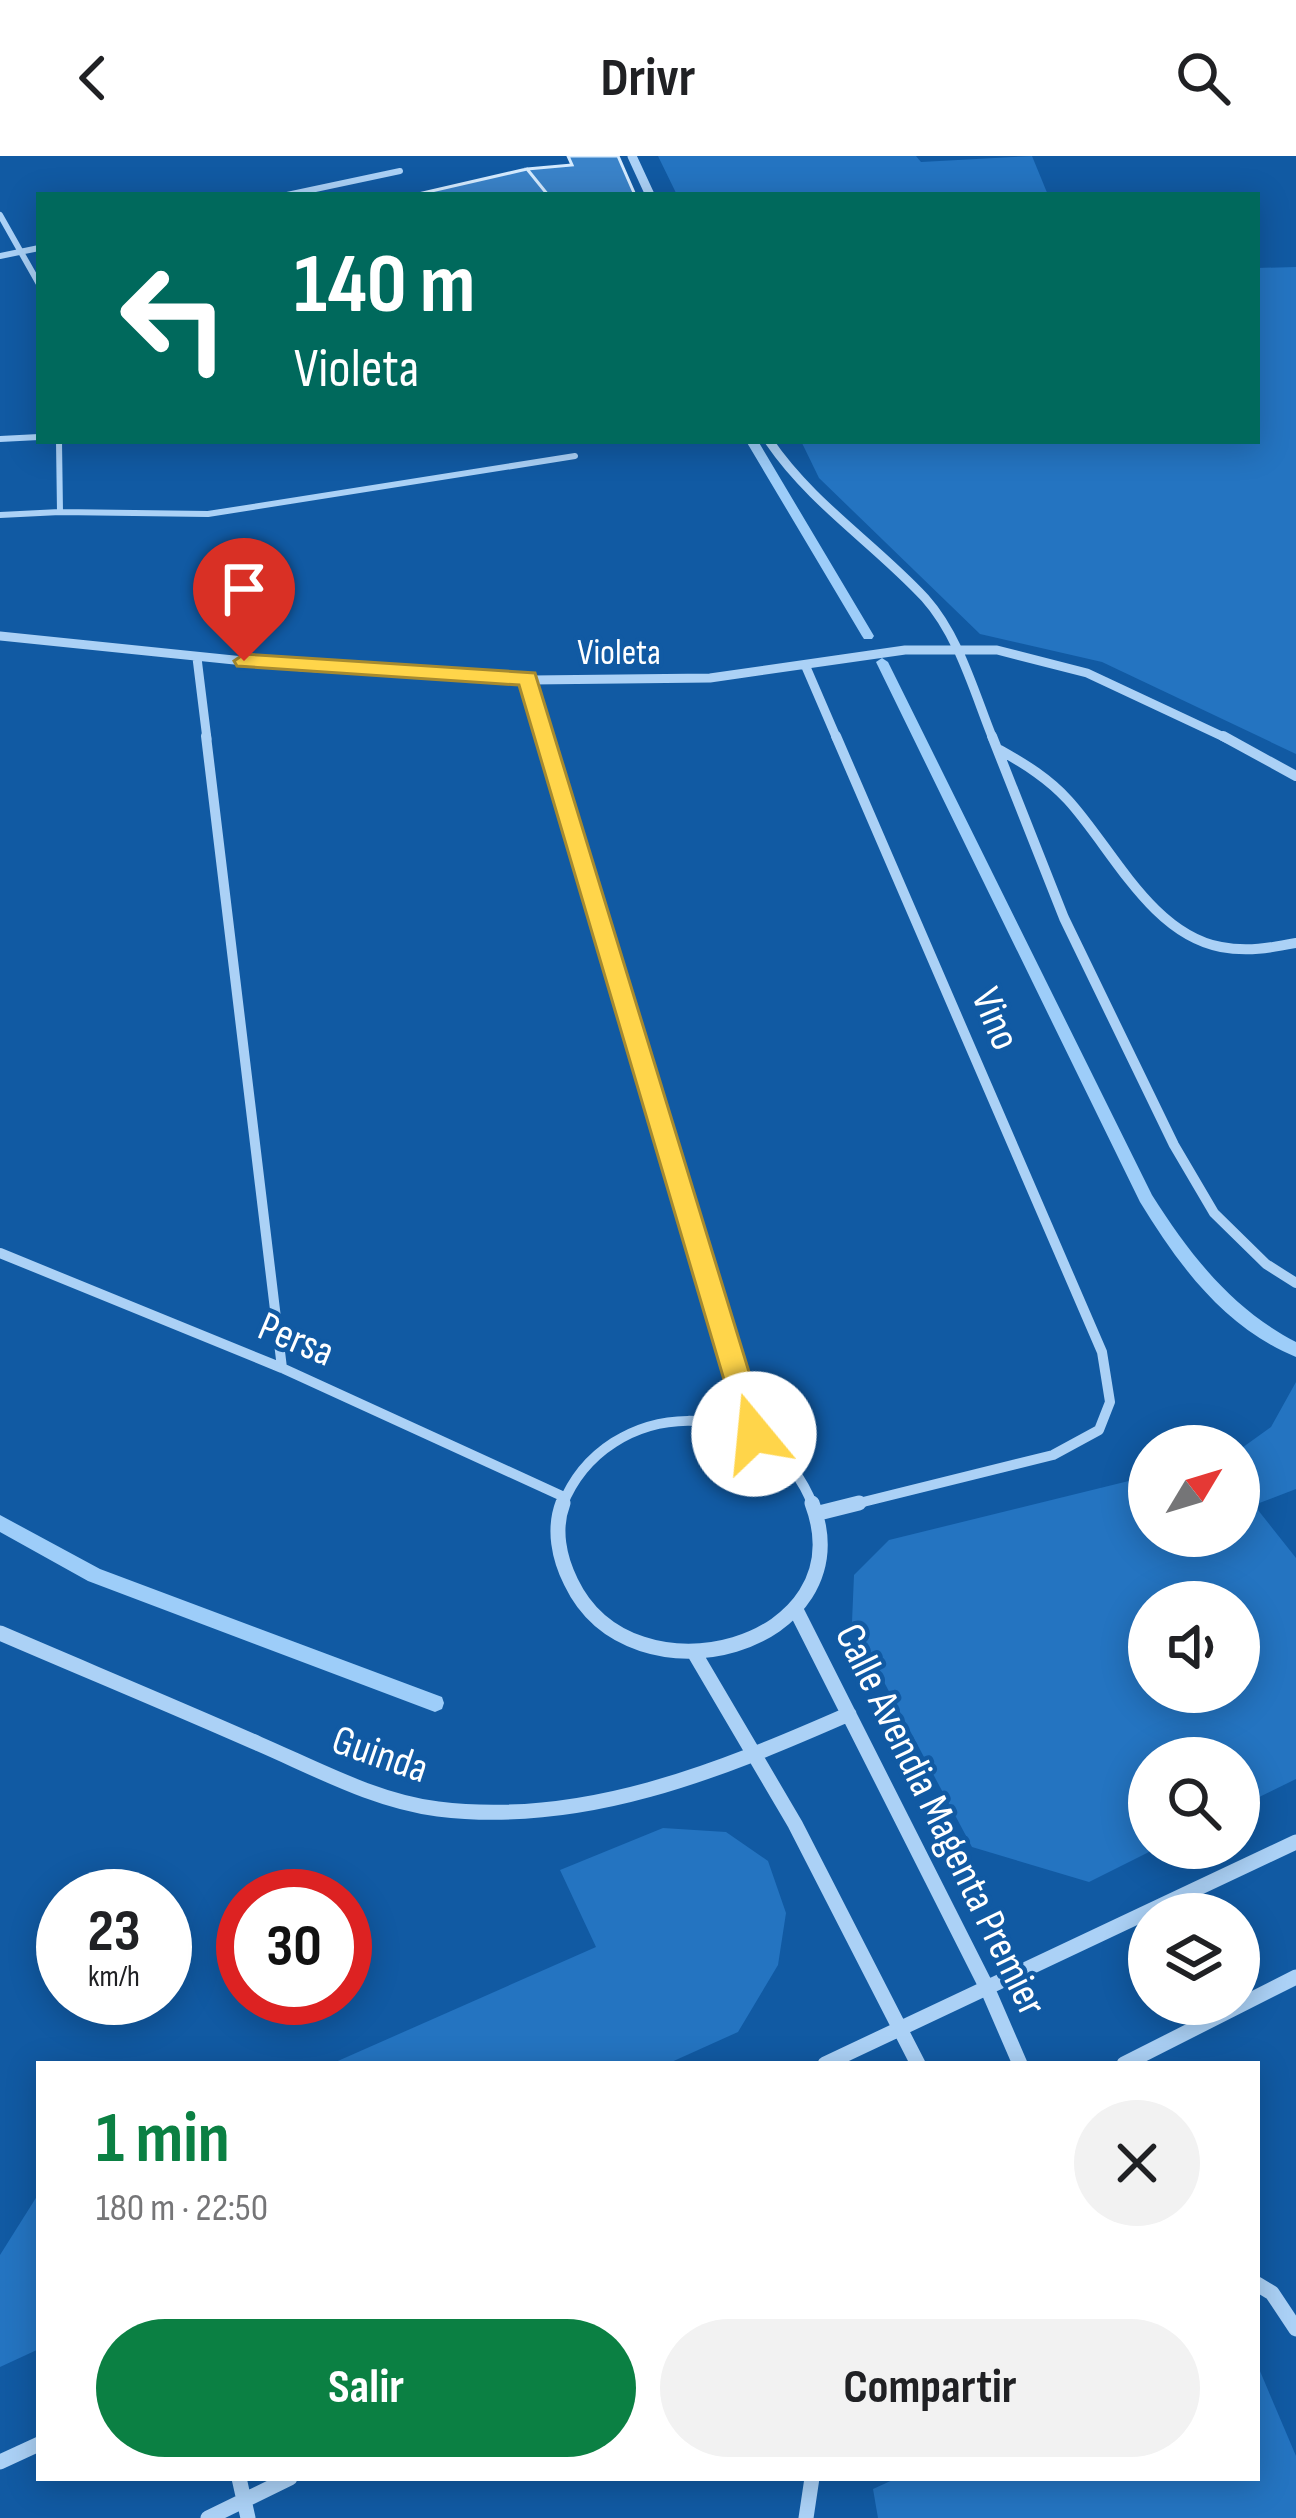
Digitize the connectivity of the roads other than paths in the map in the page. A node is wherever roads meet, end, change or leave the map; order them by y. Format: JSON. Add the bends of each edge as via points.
{"nodes":[{"id":1,"x":632,"y":156,"type":"edge"},
{"id":2,"x":400,"y":171,"type":"dead end"},
{"id":3,"x":301,"y":192,"type":"edge"},
{"id":4,"x":649,"y":192,"type":"edge"},
{"id":5,"x":0,"y":215,"type":"edge"},
{"id":6,"x":36,"y":249,"type":"edge"},
{"id":7,"x":20,"y":252,"type":"junction"},
{"id":8,"x":0,"y":256,"type":"edge"},
{"id":9,"x":36,"y":279,"type":"edge"},
{"id":10,"x":36,"y":436,"type":"edge"},
{"id":11,"x":0,"y":440,"type":"edge"},
{"id":12,"x":59,"y":444,"type":"edge"},
{"id":13,"x":771,"y":444,"type":"edge"},
{"id":14,"x":575,"y":456,"type":"dead end"},
{"id":15,"x":60,"y":512,"type":"junction"},
{"id":16,"x":0,"y":514,"type":"edge"},
{"id":17,"x":0,"y":636,"type":"edge"},
{"id":18,"x":956,"y":646,"type":"junction"},
{"id":19,"x":197,"y":658,"type":"junction"},
{"id":20,"x":806,"y":667,"type":"junction"},
{"id":21,"x":528,"y":678,"type":"junction"},
{"id":22,"x":999,"y":749,"type":"junction"},
{"id":23,"x":1296,"y":776,"type":"edge"},
{"id":24,"x":1296,"y":944,"type":"edge"},
{"id":25,"x":0,"y":1253,"type":"edge"},
{"id":26,"x":1296,"y":1283,"type":"edge"},
{"id":27,"x":282,"y":1368,"type":"junction"},
{"id":28,"x":754,"y":1434,"type":"junction"},
{"id":29,"x":562,"y":1496,"type":"junction"},
{"id":30,"x":819,"y":1513,"type":"junction"},
{"id":31,"x":795,"y":1608,"type":"junction"},
{"id":32,"x":0,"y":1633,"type":"edge"},
{"id":33,"x":695,"y":1654,"type":"junction"},
{"id":34,"x":849,"y":1714,"type":"junction"},
{"id":35,"x":758,"y":1755,"type":"junction"},
{"id":36,"x":1296,"y":1842,"type":"edge"},
{"id":37,"x":1296,"y":1978,"type":"edge"},
{"id":38,"x":988,"y":1990,"type":"junction"},
{"id":39,"x":898,"y":2028,"type":"junction"},
{"id":40,"x":831,"y":2061,"type":"edge"},
{"id":41,"x":916,"y":2061,"type":"edge"},
{"id":42,"x":1019,"y":2061,"type":"edge"},
{"id":43,"x":1130,"y":2061,"type":"edge"},
{"id":44,"x":1260,"y":2286,"type":"edge"},
{"id":45,"x":1296,"y":2330,"type":"edge"},
{"id":46,"x":36,"y":2445,"type":"edge"},
{"id":47,"x":0,"y":2462,"type":"edge"},
{"id":48,"x":286,"y":2481,"type":"edge"},
{"id":49,"x":812,"y":2481,"type":"edge"},
{"id":50,"x":246,"y":2509,"type":"edge"},
{"id":51,"x":208,"y":2518,"type":"edge"},
{"id":52,"x":806,"y":2518,"type":"edge"}],
"edges":[{"from":1,"to":4,"type":"street"},
{"from":2,"to":3,"type":"lane"},
{"from":5,"to":7,"type":"lane"},
{"from":6,"to":7,"type":"lane"},
{"from":7,"to":8,"type":"lane"},
{"from":7,"to":9,"type":"lane"},
{"from":10,"to":11,"type":"lane"},
{"from":12,"to":15,"type":"lane"},
{"from":13,"to":18,"type":"street","via":[[798,483],[927,600]]},
{"from":14,"to":15,"type":"lane","via":[[208,514]]},
{"from":15,"to":16,"type":"lane"},
{"from":17,"to":19,"type":"street","name":"Violeta"},
{"from":18,"to":20,"type":"street","name":"Violeta"},
{"from":18,"to":22,"type":"street"},
{"from":18,"to":23,"type":"street","name":"Violeta","via":[[1042,660],[1138,690]]},
{"from":19,"to":21,"type":"street","name":"Violeta"},
{"from":19,"to":27,"type":"street"},
{"from":20,"to":21,"type":"street","name":"Violeta","via":[[700,680]]},
{"from":20,"to":30,"type":"street","name":"Vino","via":[[1102,1352],[1111,1402],[1099,1430],[1053,1455]]},
{"from":21,"to":28,"type":"street"},
{"from":22,"to":24,"type":"street","via":[[1068,799],[1133,887],[1179,931],[1224,951]]},
{"from":22,"to":26,"type":"street","via":[[1064,917],[1174,1145],[1214,1214]]},
{"from":25,"to":27,"type":"street","name":"Persa"},
{"from":27,"to":29,"type":"street","name":"Persa"},
{"from":28,"to":29,"type":"street","via":[[704,1418],[644,1424],[594,1451]]},
{"from":28,"to":30,"type":"street","via":[[796,1468]]},
{"from":29,"to":33,"type":"street","via":[[559,1557],[573,1594],[638,1644]]},
{"from":30,"to":31,"type":"street","via":[[819,1563]]},
{"from":31,"to":33,"type":"street","via":[[752,1641]]},
{"from":31,"to":34,"type":"street","name":"Calle Avendia Magenta Premier"},
{"from":32,"to":35,"type":"street","name":"Guinda","via":[[370,1792],[437,1809],[544,1810],[618,1800]]},
{"from":33,"to":35,"type":"street"},
{"from":34,"to":35,"type":"street","name":"Guinda"},
{"from":34,"to":38,"type":"street","name":"Calle Avendia Magenta Premier"},
{"from":35,"to":39,"type":"street"},
{"from":36,"to":38,"type":"street"},
{"from":37,"to":43,"type":"street"},
{"from":38,"to":39,"type":"street"},
{"from":38,"to":42,"type":"street","name":"Calle Avendia Magenta Premier"},
{"from":39,"to":40,"type":"street"},
{"from":39,"to":41,"type":"street"},
{"from":44,"to":45,"type":"street"},
{"from":46,"to":47,"type":"street"},
{"from":48,"to":50,"type":"street"},
{"from":49,"to":52,"type":"street"},
{"from":50,"to":51,"type":"street"}]}
